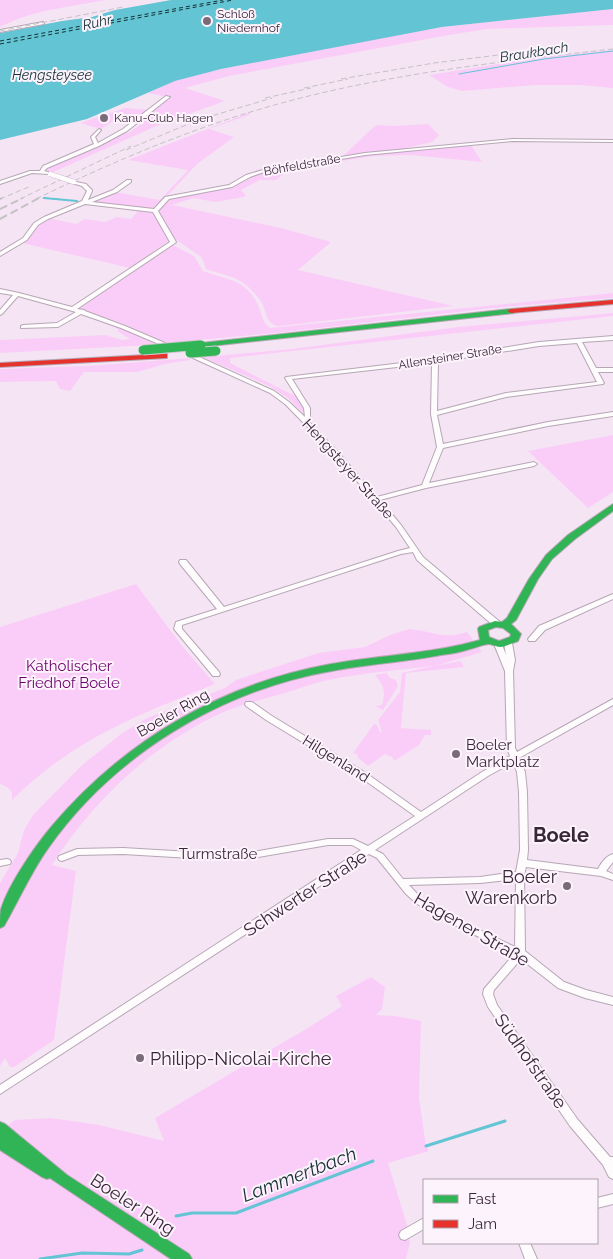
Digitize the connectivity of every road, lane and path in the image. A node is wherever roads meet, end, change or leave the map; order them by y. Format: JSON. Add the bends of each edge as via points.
{"nodes":[{"id":1,"x":43,"y":23,"type":"dead end"},
{"id":2,"x":0,"y":31,"type":"edge"},
{"id":3,"x":168,"y":97,"type":"dead end"},
{"id":4,"x":99,"y":130,"type":"dead end"},
{"id":5,"x":613,"y":141,"type":"edge"},
{"id":6,"x":97,"y":145,"type":"junction"},
{"id":7,"x":42,"y":171,"type":"junction"},
{"id":8,"x":129,"y":181,"type":"dead end"},
{"id":9,"x":0,"y":183,"type":"edge"},
{"id":10,"x":84,"y":202,"type":"junction"},
{"id":11,"x":155,"y":211,"type":"junction"},
{"id":12,"x":0,"y":254,"type":"edge"},
{"id":13,"x":0,"y":291,"type":"edge"},
{"id":14,"x":17,"y":294,"type":"junction"},
{"id":15,"x":613,"y":301,"type":"edge"},
{"id":16,"x":74,"y":308,"type":"junction"},
{"id":17,"x":613,"y":309,"type":"edge"},
{"id":18,"x":82,"y":311,"type":"junction"},
{"id":19,"x":0,"y":312,"type":"edge"},
{"id":20,"x":23,"y":327,"type":"dead end"},
{"id":21,"x":613,"y":338,"type":"edge"},
{"id":22,"x":578,"y":340,"type":"junction"},
{"id":23,"x":164,"y":350,"type":"junction"},
{"id":24,"x":195,"y":357,"type":"dead end"},
{"id":25,"x":0,"y":358,"type":"edge"},
{"id":26,"x":435,"y":361,"type":"junction"},
{"id":27,"x":0,"y":365,"type":"edge"},
{"id":28,"x":594,"y":370,"type":"junction"},
{"id":29,"x":613,"y":370,"type":"edge"},
{"id":30,"x":434,"y":414,"type":"junction"},
{"id":31,"x":613,"y":414,"type":"edge"},
{"id":32,"x":308,"y":422,"type":"junction"},
{"id":33,"x":440,"y":447,"type":"junction"},
{"id":34,"x":534,"y":464,"type":"dead end"},
{"id":35,"x":425,"y":486,"type":"junction"},
{"id":36,"x":376,"y":499,"type":"junction"},
{"id":37,"x":613,"y":507,"type":"edge"},
{"id":38,"x":414,"y":550,"type":"junction"},
{"id":39,"x":183,"y":562,"type":"dead end"},
{"id":40,"x":613,"y":596,"type":"edge"},
{"id":41,"x":222,"y":610,"type":"junction"},
{"id":42,"x":501,"y":625,"type":"junction"},
{"id":43,"x":532,"y":639,"type":"dead end"},
{"id":44,"x":494,"y":641,"type":"junction"},
{"id":45,"x":216,"y":674,"type":"dead end"},
{"id":46,"x":613,"y":702,"type":"edge"},
{"id":47,"x":249,"y":704,"type":"dead end"},
{"id":48,"x":515,"y":758,"type":"junction"},
{"id":49,"x":421,"y":816,"type":"junction"},
{"id":50,"x":372,"y":850,"type":"junction"},
{"id":51,"x":62,"y":858,"type":"dead end"},
{"id":52,"x":613,"y":858,"type":"edge"},
{"id":53,"x":523,"y":863,"type":"junction"},
{"id":54,"x":602,"y":873,"type":"junction"},
{"id":55,"x":520,"y":875,"type":"junction"},
{"id":56,"x":613,"y":877,"type":"edge"},
{"id":57,"x":401,"y":882,"type":"junction"},
{"id":58,"x":0,"y":923,"type":"edge"},
{"id":59,"x":520,"y":953,"type":"junction"},
{"id":60,"x":613,"y":1001,"type":"edge"},
{"id":61,"x":0,"y":1090,"type":"edge"},
{"id":62,"x":0,"y":1128,"type":"edge"},
{"id":63,"x":0,"y":1142,"type":"edge"},
{"id":64,"x":610,"y":1162,"type":"edge"},
{"id":65,"x":613,"y":1174,"type":"edge"},
{"id":66,"x":62,"y":1179,"type":"junction"},
{"id":67,"x":613,"y":1199,"type":"edge"},
{"id":68,"x":598,"y":1203,"type":"edge"},
{"id":69,"x":423,"y":1224,"type":"edge"},
{"id":70,"x":405,"y":1235,"type":"dead end"},
{"id":71,"x":525,"y":1244,"type":"edge"},
{"id":72,"x":184,"y":1259,"type":"edge"},
{"id":73,"x":531,"y":1259,"type":"edge"}],
"edges":[{"from":1,"to":2,"type":"street"},
{"from":3,"to":6,"type":"street","via":[[125,130]]},
{"from":4,"to":6,"type":"street","via":[[93,137]]},
{"from":5,"to":11,"type":"street","name":"Böhfeldstraße","via":[[524,139],[332,159],[263,171],[230,186],[167,198]]},
{"from":6,"to":7,"type":"street"},
{"from":7,"to":9,"type":"street"},
{"from":7,"to":10,"type":"street","bridge":true,"via":[[84,185],[90,191]]},
{"from":8,"to":10,"type":"street","via":[[115,191]]},
{"from":10,"to":11,"type":"street"},
{"from":10,"to":12,"type":"street","via":[[36,224],[25,238]]},
{"from":11,"to":16,"type":"street","via":[[172,242]]},
{"from":13,"to":14,"type":"street"},
{"from":14,"to":16,"type":"street"},
{"from":14,"to":19,"type":"street"},
{"from":15,"to":25,"type":"main road","bridge":true,"via":[[201,345]]},
{"from":16,"to":18,"type":"street"},
{"from":17,"to":23,"type":"main road","bridge":true,"via":[[447,324],[216,351]]},
{"from":18,"to":20,"type":"street","via":[[58,325]]},
{"from":18,"to":23,"type":"street"},
{"from":21,"to":22,"type":"street","name":"Allensteiner Straße"},
{"from":22,"to":26,"type":"street","name":"Allensteiner Straße","via":[[499,349]]},
{"from":22,"to":28,"type":"street"},
{"from":23,"to":27,"type":"main road"},
{"from":24,"to":32,"type":"street","name":"Hengsteyer Straße","via":[[272,392]]},
{"from":26,"to":30,"type":"street"},
{"from":26,"to":32,"type":"street","name":"Allensteiner Straße","via":[[288,378],[307,408]]},
{"from":28,"to":29,"type":"street"},
{"from":28,"to":30,"type":"street","via":[[601,383],[506,394]]},
{"from":30,"to":33,"type":"street"},
{"from":31,"to":33,"type":"street"},
{"from":32,"to":36,"type":"street","name":"Hengsteyer Straße"},
{"from":33,"to":35,"type":"street"},
{"from":34,"to":35,"type":"street"},
{"from":35,"to":36,"type":"street"},
{"from":36,"to":38,"type":"street","name":"Hengsteyer Straße","via":[[403,530]]},
{"from":37,"to":42,"type":"main road","via":[[566,541],[550,557],[511,620]]},
{"from":38,"to":41,"type":"street"},
{"from":38,"to":42,"type":"street","name":"Hengsteyer Straße"},
{"from":39,"to":41,"type":"street"},
{"from":40,"to":43,"type":"street","via":[[542,628]]},
{"from":41,"to":45,"type":"street","via":[[178,625]]},
{"from":42,"to":44,"type":"main road","via":[[482,631]]},
{"from":42,"to":44,"type":"main road","via":[[515,637]]},
{"from":44,"to":48,"type":"street","via":[[509,670],[510,742]]},
{"from":44,"to":58,"type":"main road","name":"Boeler Ring","via":[[279,680],[195,714],[120,765],[90,791],[34,858]]},
{"from":46,"to":48,"type":"street","name":"Schwerter Straße"},
{"from":47,"to":49,"type":"street","name":"Hilgenland","via":[[363,775]]},
{"from":48,"to":49,"type":"street","name":"Schwerter Straße"},
{"from":48,"to":53,"type":"street","via":[[523,779]]},
{"from":49,"to":50,"type":"street","name":"Schwerter Straße"},
{"from":50,"to":51,"type":"street","name":"Turmstraße","via":[[343,841],[247,856],[95,851],[77,852]]},
{"from":50,"to":57,"type":"street","name":"Hagener Straße"},
{"from":50,"to":61,"type":"street","name":"Schwerter Straße"},
{"from":52,"to":54,"type":"street"},
{"from":53,"to":54,"type":"street"},
{"from":53,"to":55,"type":"street"},
{"from":54,"to":56,"type":"street"},
{"from":55,"to":57,"type":"street","via":[[480,880]]},
{"from":55,"to":59,"type":"street"},
{"from":57,"to":59,"type":"street","name":"Hagener Straße","via":[[419,901],[437,912]]},
{"from":59,"to":60,"type":"street","name":"Hagener Straße","via":[[561,985]]},
{"from":59,"to":64,"type":"street","name":"Südhofstraße","via":[[489,989],[493,1007],[574,1124]]},
{"from":62,"to":66,"type":"main road","name":"Boeler Ring"},
{"from":63,"to":66,"type":"main road","name":"Boeler Ring","via":[[36,1167]]},
{"from":64,"to":65,"type":"street"},
{"from":66,"to":72,"type":"main road","name":"Boeler Ring"},
{"from":67,"to":68,"type":"street"},
{"from":69,"to":70,"type":"street"},
{"from":71,"to":73,"type":"street"}]}
